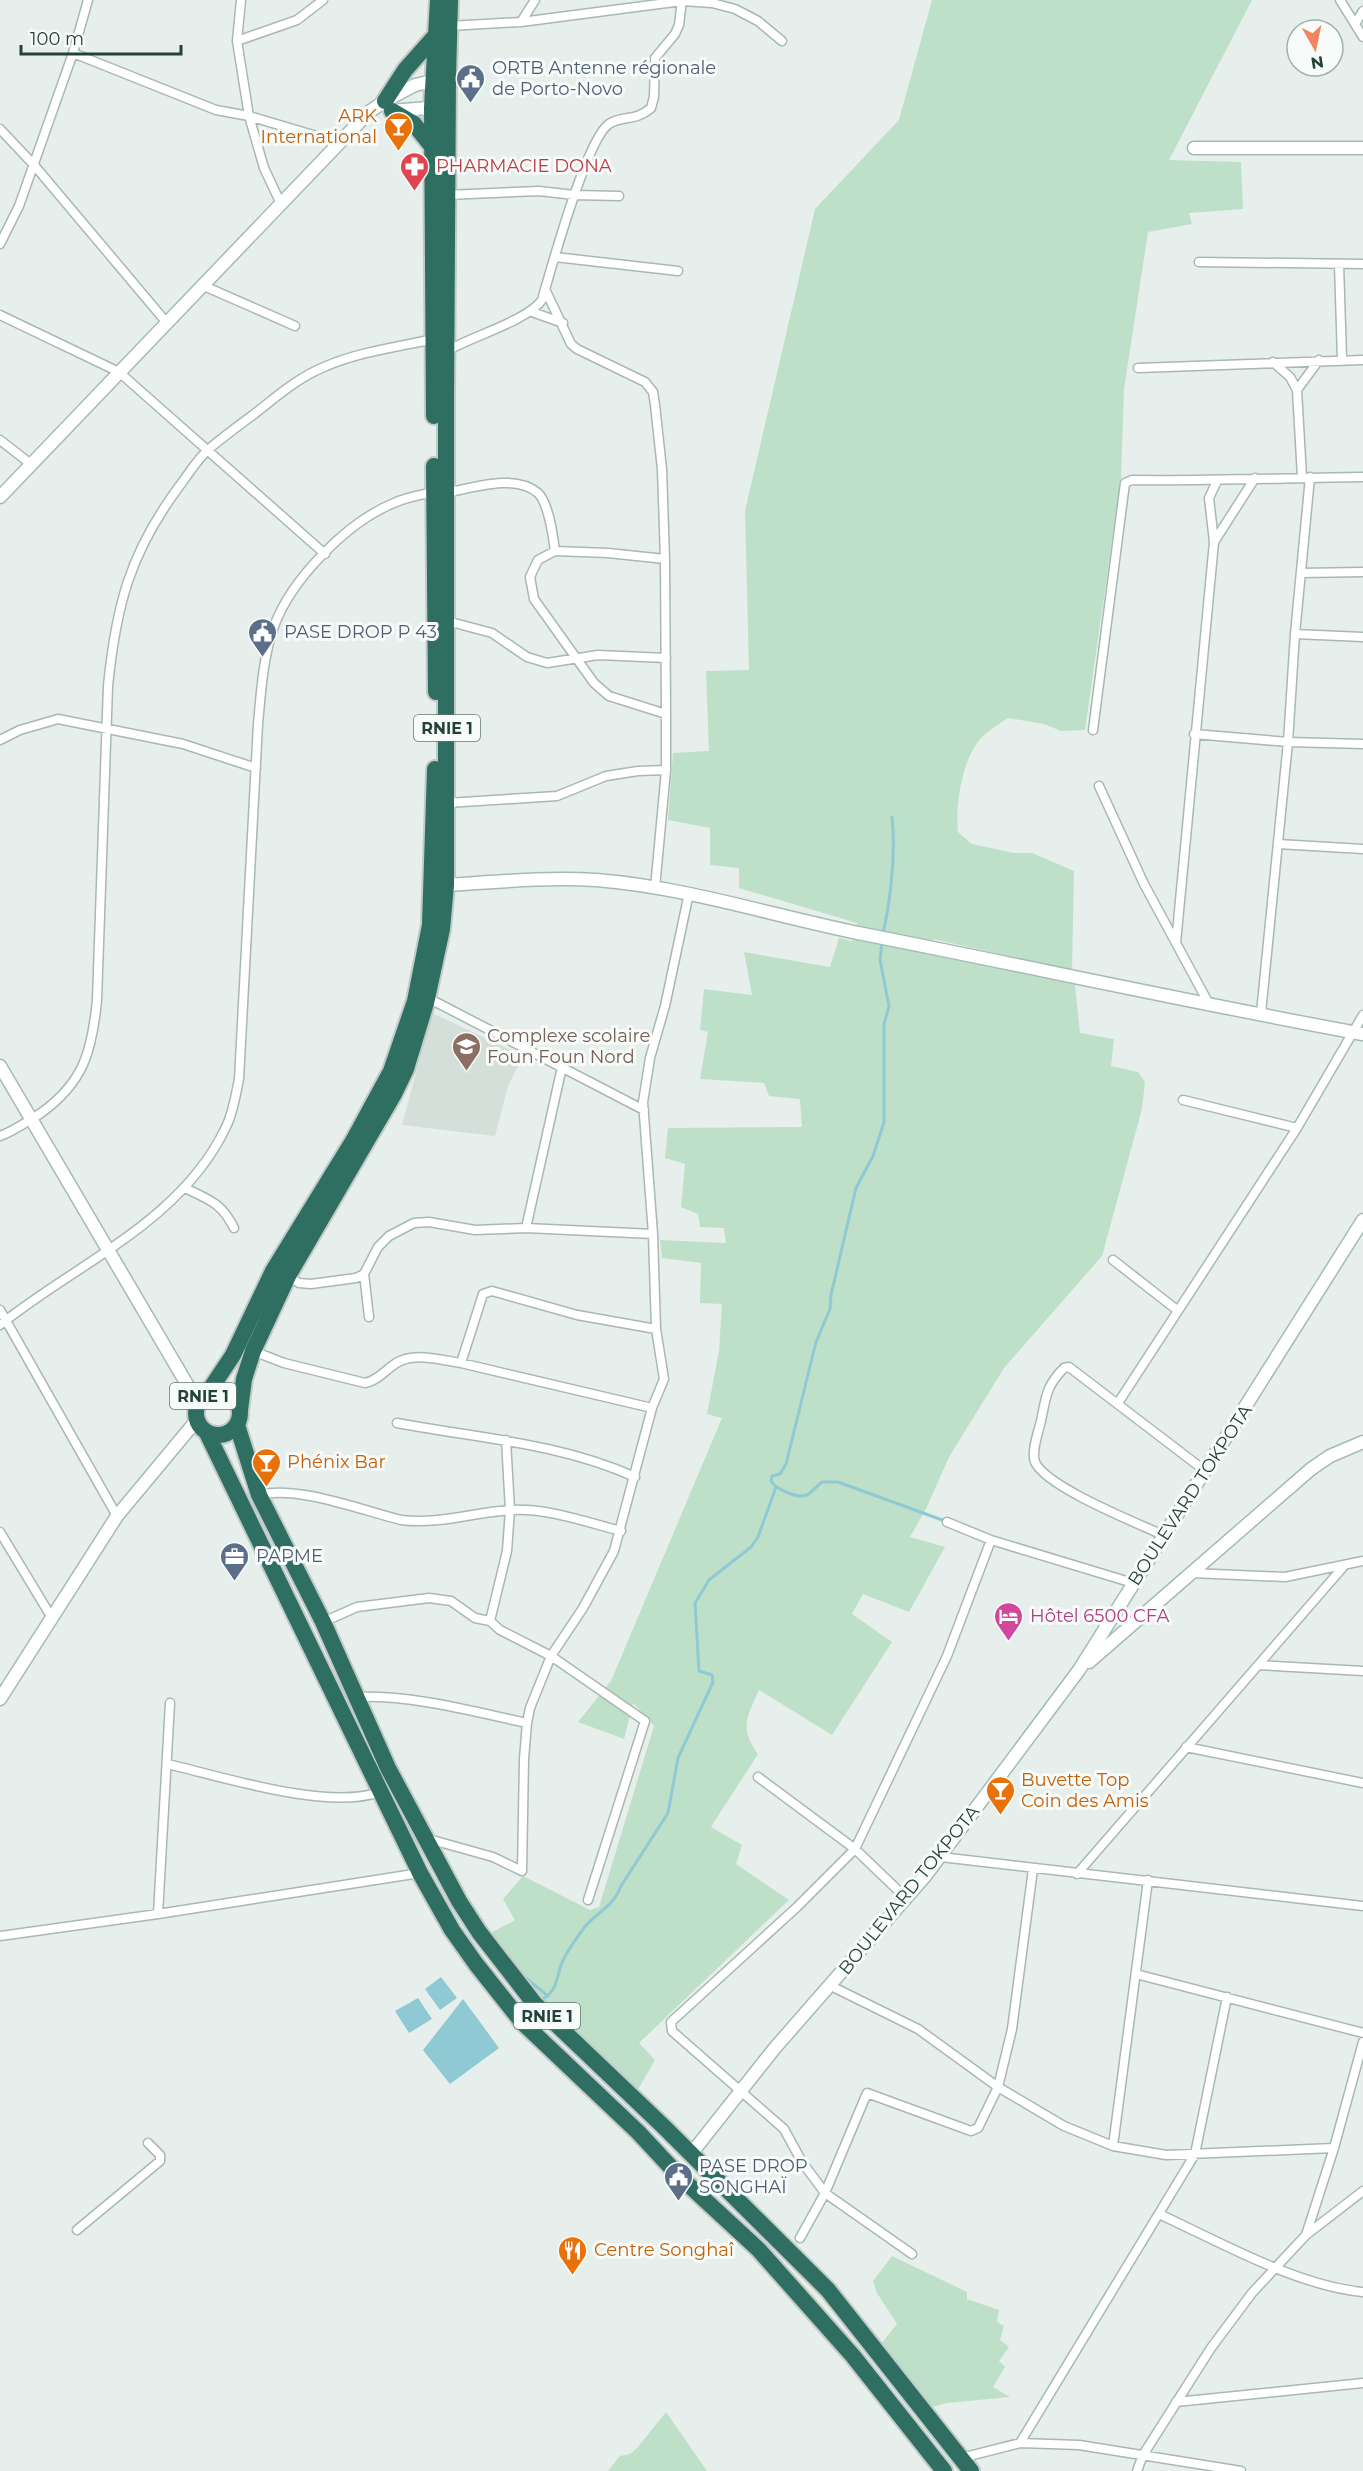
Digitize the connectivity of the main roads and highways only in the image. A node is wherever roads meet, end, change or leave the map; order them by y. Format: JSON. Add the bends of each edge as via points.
{"nodes":[{"id":1,"x":438,"y":0,"type":"edge"},
{"id":2,"x":450,"y":0,"type":"edge"},
{"id":3,"x":443,"y":31,"type":"junction"},
{"id":4,"x":440,"y":107,"type":"junction"},
{"id":5,"x":434,"y":149,"type":"junction"},
{"id":6,"x":440,"y":492,"type":"junction"},
{"id":7,"x":202,"y":1398,"type":"junction"},
{"id":8,"x":238,"y":1418,"type":"junction"},
{"id":9,"x":202,"y":1427,"type":"junction"},
{"id":10,"x":966,"y":2464,"type":"edge"},
{"id":11,"x":939,"y":2468,"type":"edge"}],
"edges":[{"from":1,"to":3,"type":"highway","number":"RNIE 1"},
{"from":2,"to":3,"type":"highway","number":"RNIE 1"},
{"from":3,"to":4,"type":"highway","number":"RNIE 1"},
{"from":3,"to":5,"type":"highway","via":[[405,70],[388,106],[414,124]]},
{"from":4,"to":5,"type":"highway","number":"RNIE 1"},
{"from":4,"to":6,"type":"highway","number":"RNIE 1","via":[[447,195],[447,352]]},
{"from":5,"to":6,"type":"highway","number":"RNIE 1","via":[[434,339]]},
{"from":6,"to":7,"type":"highway","number":"RNIE 1","via":[[433,885],[429,935],[416,1000],[391,1071],[372,1108],[273,1271],[233,1355]]},
{"from":6,"to":8,"type":"highway","number":"RNIE 1","via":[[447,621],[446,885],[428,998],[394,1094],[288,1276],[253,1351]]},
{"from":7,"to":8,"type":"highway","number":"RNIE 1","via":[[213,1391],[228,1393],[234,1397]]},
{"from":7,"to":9,"type":"highway","number":"RNIE 1","via":[[195,1412]]},
{"from":8,"to":9,"type":"highway","number":"RNIE 1","via":[[232,1431],[220,1436]]},
{"from":8,"to":10,"type":"highway","number":"RNIE 1","via":[[259,1495],[323,1622],[388,1768],[479,1932],[534,2003],[828,2290]]},
{"from":9,"to":11,"type":"highway","number":"RNIE 1","via":[[420,1873],[476,1964],[522,2022],[759,2250],[852,2356]]}]}
